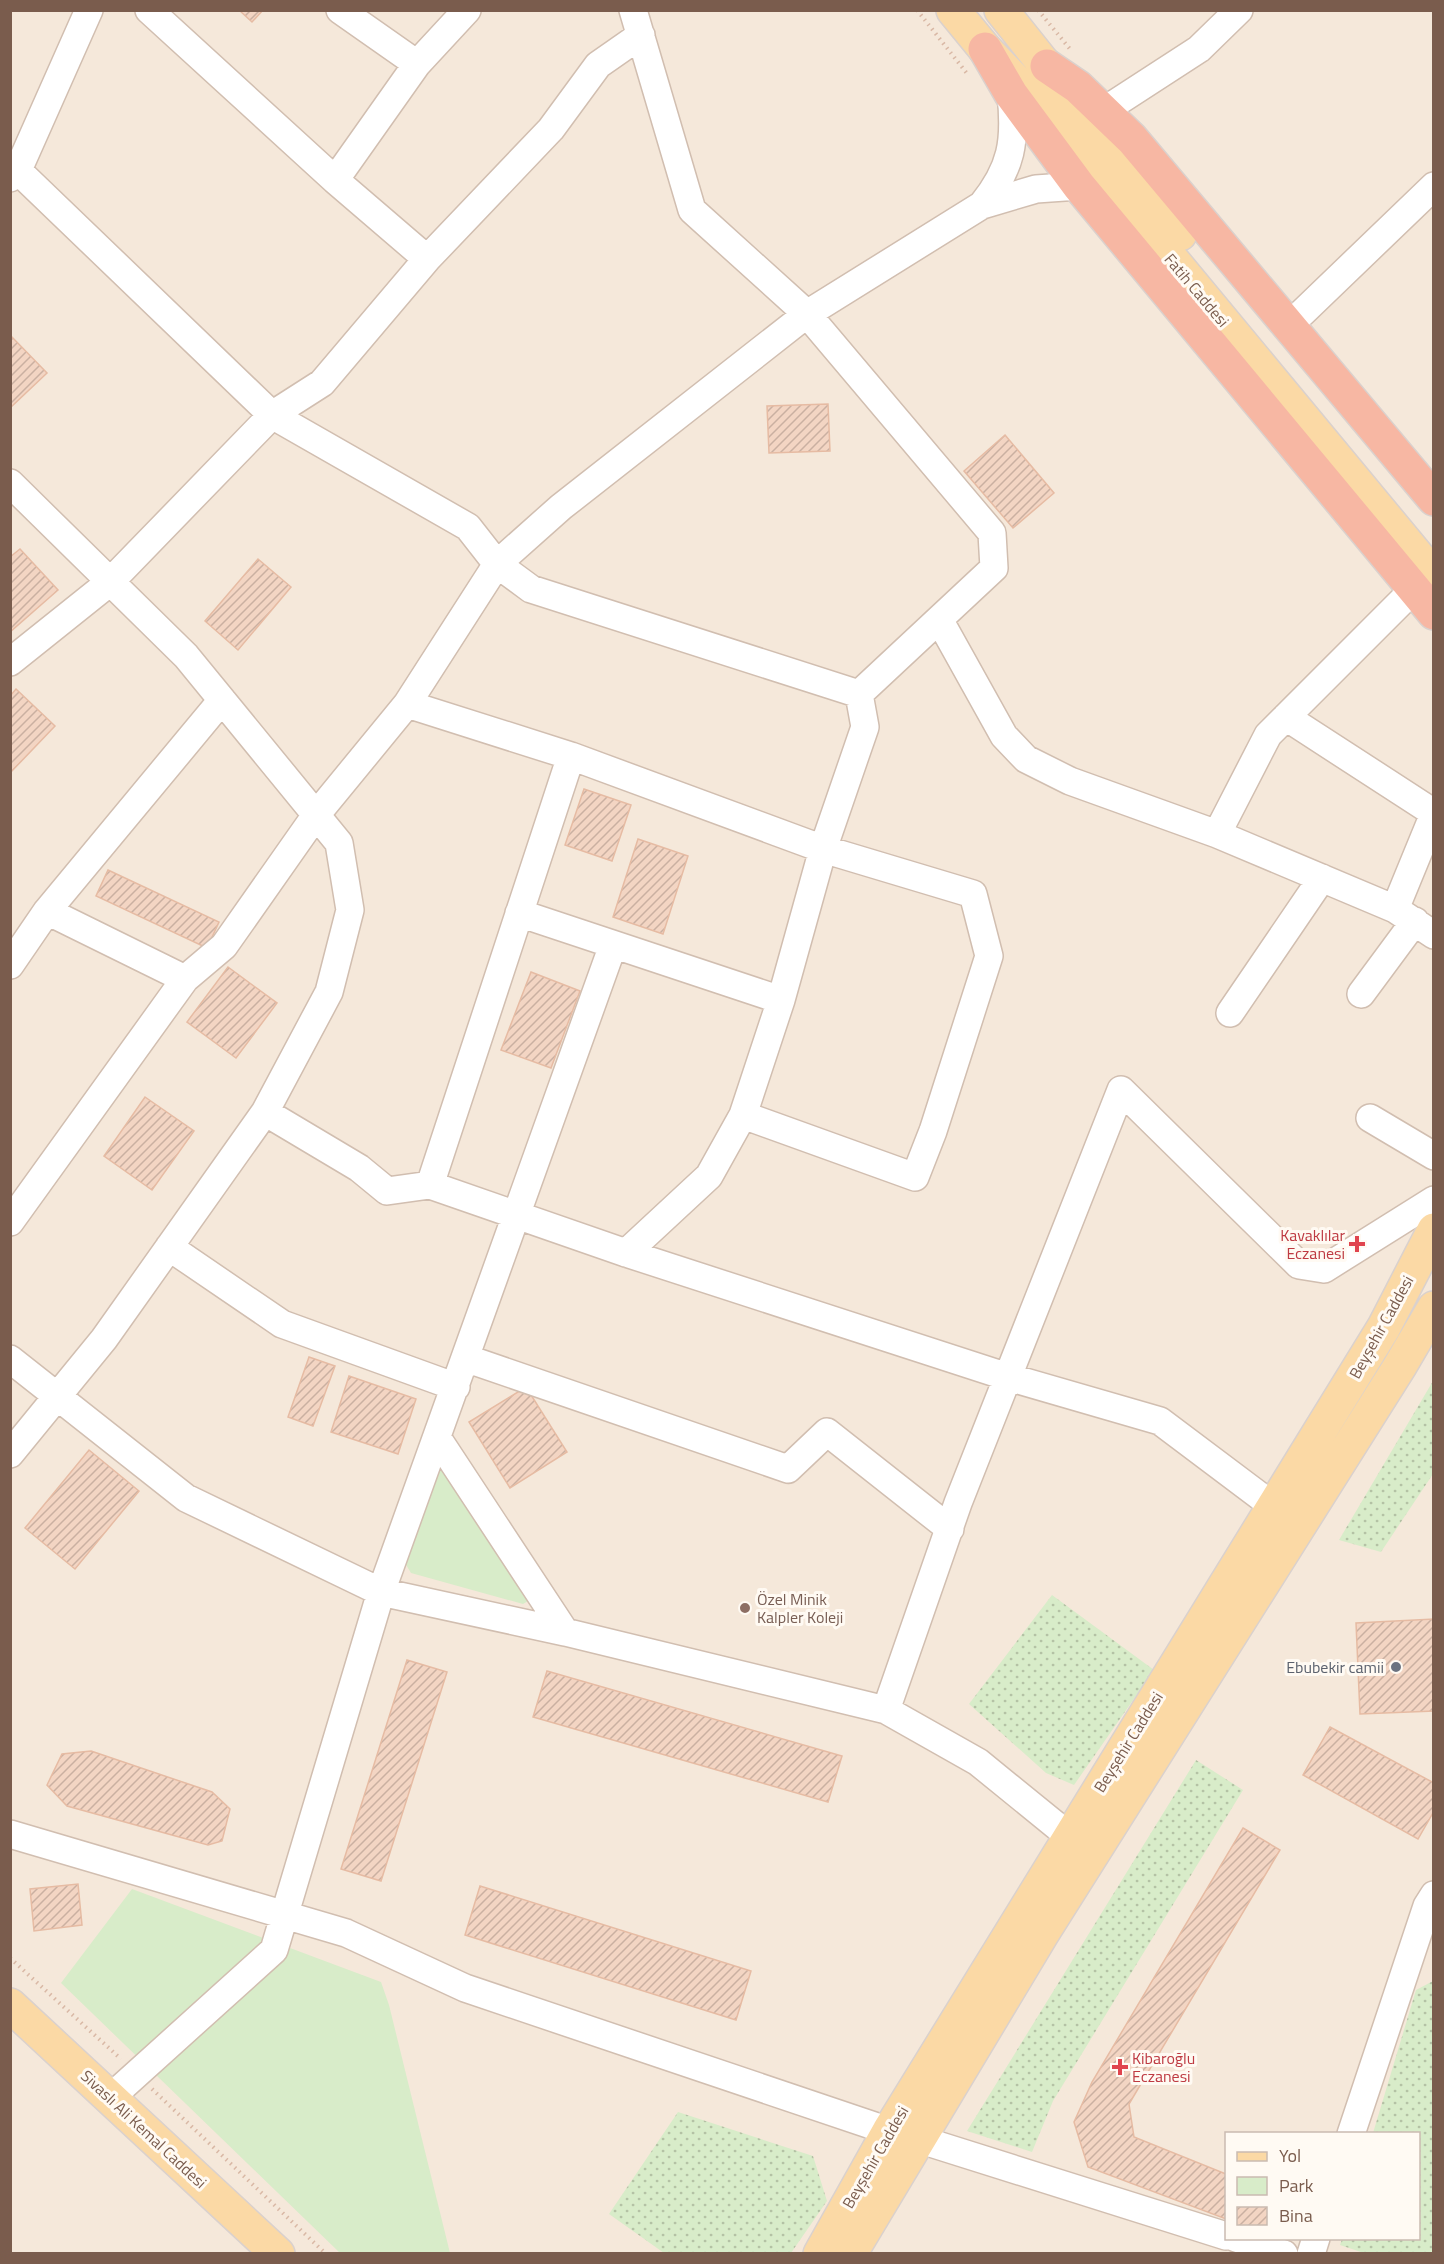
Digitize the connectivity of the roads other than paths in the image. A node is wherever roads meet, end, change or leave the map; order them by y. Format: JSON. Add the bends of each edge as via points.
{"nodes":[{"id":1,"x":89,"y":10,"type":"edge"},
{"id":2,"x":149,"y":10,"type":"edge"},
{"id":3,"x":340,"y":10,"type":"edge"},
{"id":4,"x":467,"y":10,"type":"edge"},
{"id":5,"x":953,"y":10,"type":"edge"},
{"id":6,"x":1001,"y":10,"type":"edge"},
{"id":7,"x":1239,"y":10,"type":"edge"},
{"id":8,"x":637,"y":23,"type":"edge"},
{"id":9,"x":985,"y":49,"type":"junction"},
{"id":10,"x":417,"y":64,"type":"junction"},
{"id":11,"x":1047,"y":66,"type":"junction"},
{"id":12,"x":1011,"y":94,"type":"junction"},
{"id":13,"x":1105,"y":110,"type":"junction"},
{"id":14,"x":13,"y":171,"type":"edge"},
{"id":15,"x":334,"y":180,"type":"junction"},
{"id":16,"x":1079,"y":186,"type":"junction"},
{"id":17,"x":1434,"y":186,"type":"edge"},
{"id":18,"x":982,"y":205,"type":"junction"},
{"id":19,"x":427,"y":259,"type":"junction"},
{"id":20,"x":1302,"y":313,"type":"dead end"},
{"id":21,"x":807,"y":314,"type":"junction"},
{"id":22,"x":272,"y":415,"type":"junction"},
{"id":23,"x":10,"y":483,"type":"edge"},
{"id":24,"x":1434,"y":499,"type":"edge"},
{"id":25,"x":1434,"y":541,"type":"edge"},
{"id":26,"x":497,"y":564,"type":"junction"},
{"id":27,"x":110,"y":582,"type":"junction"},
{"id":28,"x":1427,"y":593,"type":"edge"},
{"id":29,"x":940,"y":621,"type":"junction"},
{"id":30,"x":10,"y":662,"type":"edge"},
{"id":31,"x":859,"y":694,"type":"junction"},
{"id":32,"x":222,"y":700,"type":"junction"},
{"id":33,"x":407,"y":704,"type":"junction"},
{"id":34,"x":1286,"y":717,"type":"junction"},
{"id":35,"x":571,"y":756,"type":"junction"},
{"id":36,"x":1434,"y":813,"type":"edge"},
{"id":37,"x":316,"y":815,"type":"junction"},
{"id":38,"x":1217,"y":834,"type":"junction"},
{"id":39,"x":823,"y":849,"type":"junction"},
{"id":40,"x":1322,"y":878,"type":"junction"},
{"id":41,"x":47,"y":911,"type":"junction"},
{"id":42,"x":519,"y":913,"type":"junction"},
{"id":43,"x":1415,"y":921,"type":"edge"},
{"id":44,"x":613,"y":945,"type":"junction"},
{"id":45,"x":10,"y":965,"type":"edge"},
{"id":46,"x":185,"y":979,"type":"junction"},
{"id":47,"x":1360,"y":994,"type":"dead end"},
{"id":48,"x":781,"y":1000,"type":"junction"},
{"id":49,"x":1230,"y":1013,"type":"dead end"},
{"id":50,"x":265,"y":1112,"type":"junction"},
{"id":51,"x":743,"y":1115,"type":"junction"},
{"id":52,"x":1371,"y":1118,"type":"dead end"},
{"id":53,"x":1434,"y":1156,"type":"edge"},
{"id":54,"x":430,"y":1185,"type":"junction"},
{"id":55,"x":1434,"y":1200,"type":"edge"},
{"id":56,"x":516,"y":1215,"type":"junction"},
{"id":57,"x":10,"y":1222,"type":"edge"},
{"id":58,"x":1434,"y":1230,"type":"edge"},
{"id":59,"x":169,"y":1247,"type":"junction"},
{"id":60,"x":626,"y":1253,"type":"junction"},
{"id":61,"x":1434,"y":1308,"type":"edge"},
{"id":62,"x":465,"y":1358,"type":"junction"},
{"id":63,"x":10,"y":1359,"type":"edge"},
{"id":64,"x":1008,"y":1377,"type":"junction"},
{"id":65,"x":456,"y":1387,"type":"junction"},
{"id":66,"x":56,"y":1396,"type":"junction"},
{"id":67,"x":438,"y":1439,"type":"junction"},
{"id":68,"x":10,"y":1454,"type":"edge"},
{"id":69,"x":1273,"y":1506,"type":"junction"},
{"id":70,"x":950,"y":1528,"type":"junction"},
{"id":71,"x":381,"y":1592,"type":"junction"},
{"id":72,"x":565,"y":1632,"type":"junction"},
{"id":73,"x":886,"y":1710,"type":"junction"},
{"id":74,"x":10,"y":1834,"type":"edge"},
{"id":75,"x":1069,"y":1836,"type":"junction"},
{"id":76,"x":1434,"y":1895,"type":"edge"},
{"id":77,"x":284,"y":1916,"type":"junction"},
{"id":78,"x":1425,"y":1946,"type":"edge"},
{"id":79,"x":10,"y":2005,"type":"edge"},
{"id":80,"x":10,"y":2030,"type":"edge"},
{"id":81,"x":110,"y":2098,"type":"junction"},
{"id":82,"x":1351,"y":2132,"type":"edge"},
{"id":83,"x":904,"y":2135,"type":"junction"},
{"id":84,"x":1225,"y":2235,"type":"edge"},
{"id":85,"x":1242,"y":2240,"type":"edge"},
{"id":86,"x":247,"y":2253,"type":"edge"},
{"id":87,"x":278,"y":2253,"type":"edge"},
{"id":88,"x":820,"y":2253,"type":"edge"},
{"id":89,"x":850,"y":2253,"type":"edge"},
{"id":90,"x":1284,"y":2253,"type":"edge"}],
"edges":[{"from":1,"to":14,"type":"street"},
{"from":2,"to":15,"type":"street"},
{"from":3,"to":10,"type":"street"},
{"from":4,"to":10,"type":"street"},
{"from":5,"to":9,"type":"main road","name":"Fatih Caddesi"},
{"from":6,"to":11,"type":"main road","name":"Fatih Caddesi"},
{"from":7,"to":13,"type":"street","via":[[1199,49]]},
{"from":8,"to":19,"type":"street","via":[[598,65],[551,129]]},
{"from":8,"to":21,"type":"street","via":[[692,210]]},
{"from":9,"to":12,"type":"highway"},
{"from":9,"to":28,"type":"main road","name":"Fatih Caddesi","via":[[1077,145]]},
{"from":10,"to":15,"type":"street"},
{"from":11,"to":13,"type":"highway"},
{"from":11,"to":25,"type":"main road","name":"Fatih Caddesi","via":[[1257,330]]},
{"from":12,"to":16,"type":"highway"},
{"from":12,"to":18,"type":"street","via":[[1014,131],[1009,162]]},
{"from":13,"to":24,"type":"highway"},
{"from":14,"to":22,"type":"street"},
{"from":15,"to":19,"type":"street"},
{"from":16,"to":18,"type":"street","via":[[1036,189]]},
{"from":16,"to":28,"type":"highway"},
{"from":17,"to":20,"type":"street"},
{"from":18,"to":21,"type":"street"},
{"from":19,"to":22,"type":"street","via":[[322,383]]},
{"from":21,"to":26,"type":"street","via":[[561,507]]},
{"from":21,"to":29,"type":"street","via":[[992,533],[994,568]]},
{"from":22,"to":26,"type":"street","via":[[468,527]]},
{"from":22,"to":27,"type":"street"},
{"from":23,"to":27,"type":"street"},
{"from":26,"to":31,"type":"street","via":[[531,589]]},
{"from":26,"to":33,"type":"street"},
{"from":27,"to":30,"type":"street"},
{"from":27,"to":32,"type":"street","via":[[186,656]]},
{"from":28,"to":34,"type":"street"},
{"from":29,"to":31,"type":"street"},
{"from":29,"to":38,"type":"street","via":[[1004,736],[1026,759],[1070,781]]},
{"from":31,"to":39,"type":"street","via":[[866,727]]},
{"from":32,"to":37,"type":"street"},
{"from":32,"to":41,"type":"street"},
{"from":33,"to":35,"type":"street"},
{"from":33,"to":37,"type":"street"},
{"from":34,"to":36,"type":"street"},
{"from":34,"to":38,"type":"street","via":[[1268,735]]},
{"from":35,"to":39,"type":"street"},
{"from":35,"to":42,"type":"street"},
{"from":36,"to":43,"type":"street"},
{"from":37,"to":46,"type":"street","via":[[224,946]]},
{"from":37,"to":50,"type":"street","via":[[339,843],[350,910],[329,992]]},
{"from":38,"to":40,"type":"street"},
{"from":39,"to":48,"type":"street"},
{"from":39,"to":51,"type":"street","via":[[973,894],[989,956],[915,1177]]},
{"from":40,"to":43,"type":"street"},
{"from":40,"to":49,"type":"street"},
{"from":41,"to":45,"type":"street"},
{"from":41,"to":46,"type":"street"},
{"from":42,"to":44,"type":"street"},
{"from":42,"to":54,"type":"street"},
{"from":43,"to":47,"type":"street"},
{"from":44,"to":48,"type":"street"},
{"from":44,"to":56,"type":"street"},
{"from":46,"to":57,"type":"street"},
{"from":48,"to":51,"type":"street"},
{"from":50,"to":54,"type":"street","via":[[359,1168],[387,1191]]},
{"from":50,"to":59,"type":"street"},
{"from":51,"to":60,"type":"street","via":[[709,1176]]},
{"from":52,"to":53,"type":"street"},
{"from":54,"to":56,"type":"street"},
{"from":55,"to":64,"type":"street","via":[[1324,1269],[1299,1265],[1121,1090]]},
{"from":56,"to":60,"type":"street"},
{"from":56,"to":62,"type":"street"},
{"from":58,"to":69,"type":"main road","name":"Beyşehir Caddesi","via":[[1384,1327]]},
{"from":59,"to":65,"type":"street","via":[[282,1324]]},
{"from":59,"to":66,"type":"street","via":[[104,1339]]},
{"from":60,"to":64,"type":"street"},
{"from":61,"to":83,"type":"main road","name":"Beyşehir Caddesi","via":[[1048,1924]]},
{"from":62,"to":65,"type":"street"},
{"from":62,"to":70,"type":"street","via":[[788,1469],[828,1432]]},
{"from":63,"to":66,"type":"street"},
{"from":64,"to":69,"type":"street","via":[[1160,1420]]},
{"from":64,"to":70,"type":"street"},
{"from":65,"to":67,"type":"street"},
{"from":66,"to":68,"type":"street"},
{"from":66,"to":71,"type":"street","via":[[186,1498]]},
{"from":67,"to":71,"type":"street"},
{"from":67,"to":72,"type":"street"},
{"from":69,"to":75,"type":"main road","name":"Beyşehir Caddesi"},
{"from":70,"to":73,"type":"street"},
{"from":71,"to":72,"type":"street"},
{"from":71,"to":77,"type":"street"},
{"from":72,"to":73,"type":"street"},
{"from":73,"to":75,"type":"street","via":[[978,1762]]},
{"from":74,"to":77,"type":"street"},
{"from":75,"to":83,"type":"main road","name":"Beyşehir Caddesi"},
{"from":76,"to":78,"type":"street"},
{"from":77,"to":81,"type":"street","via":[[274,1950]]},
{"from":77,"to":83,"type":"street","via":[[346,1933],[465,1988]]},
{"from":78,"to":82,"type":"street"},
{"from":79,"to":81,"type":"main road","name":"Sivaslı Ali Kemal Caddesi"},
{"from":80,"to":86,"type":"main road","name":"Sivaslı Ali Kemal Caddesi"},
{"from":81,"to":87,"type":"main road","name":"Sivaslı Ali Kemal Caddesi"},
{"from":83,"to":84,"type":"street"},
{"from":83,"to":88,"type":"main road","name":"Beyşehir Caddesi"},
{"from":83,"to":89,"type":"main road","name":"Beyşehir Caddesi"},
{"from":85,"to":90,"type":"street"}]}
